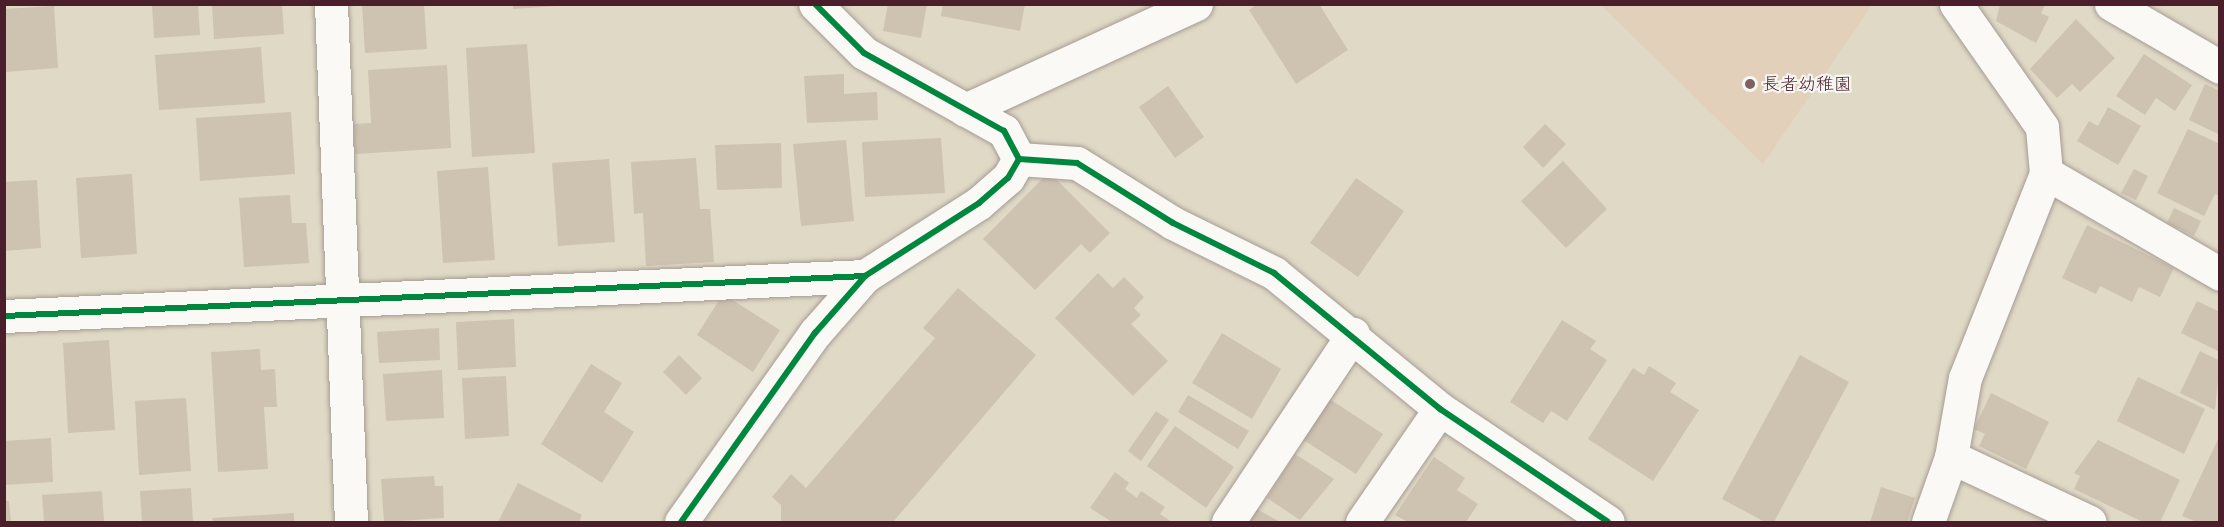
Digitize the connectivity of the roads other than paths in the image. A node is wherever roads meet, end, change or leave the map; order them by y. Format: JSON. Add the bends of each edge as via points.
{"nodes":[{"id":1,"x":331,"y":4,"type":"edge"},
{"id":2,"x":815,"y":4,"type":"edge"},
{"id":3,"x":1196,"y":4,"type":"edge"},
{"id":4,"x":1956,"y":4,"type":"edge"},
{"id":5,"x":2111,"y":4,"type":"edge"},
{"id":6,"x":2220,"y":67,"type":"edge"},
{"id":7,"x":965,"y":110,"type":"junction"},
{"id":8,"x":1019,"y":159,"type":"junction"},
{"id":9,"x":2046,"y":172,"type":"junction"},
{"id":10,"x":2220,"y":274,"type":"edge"},
{"id":11,"x":865,"y":276,"type":"junction"},
{"id":12,"x":343,"y":301,"type":"junction"},
{"id":13,"x":4,"y":316,"type":"edge"},
{"id":14,"x":1353,"y":334,"type":"junction"},
{"id":15,"x":1440,"y":409,"type":"junction"},
{"id":16,"x":1951,"y":457,"type":"junction"},
{"id":17,"x":351,"y":522,"type":"edge"},
{"id":18,"x":681,"y":522,"type":"edge"},
{"id":19,"x":1228,"y":522,"type":"edge"},
{"id":20,"x":1362,"y":522,"type":"edge"},
{"id":21,"x":1608,"y":522,"type":"edge"},
{"id":22,"x":1928,"y":522,"type":"edge"},
{"id":23,"x":2090,"y":522,"type":"edge"}],
"edges":[{"from":1,"to":12,"type":"street"},
{"from":2,"to":7,"type":"street","via":[[864,53]]},
{"from":3,"to":7,"type":"street"},
{"from":4,"to":9,"type":"street","via":[[2042,127]]},
{"from":5,"to":6,"type":"street"},
{"from":7,"to":8,"type":"street","via":[[1004,131]]},
{"from":8,"to":11,"type":"street","via":[[1008,178],[980,203]]},
{"from":8,"to":14,"type":"street","via":[[1077,163],[1173,224],[1274,273]]},
{"from":9,"to":10,"type":"street"},
{"from":9,"to":16,"type":"street","via":[[1965,378]]},
{"from":11,"to":12,"type":"street"},
{"from":11,"to":18,"type":"street","via":[[815,333]]},
{"from":12,"to":13,"type":"street"},
{"from":12,"to":17,"type":"street"},
{"from":14,"to":15,"type":"street"},
{"from":14,"to":19,"type":"street"},
{"from":15,"to":20,"type":"street"},
{"from":15,"to":21,"type":"street"},
{"from":16,"to":22,"type":"street"},
{"from":16,"to":23,"type":"street"}]}
